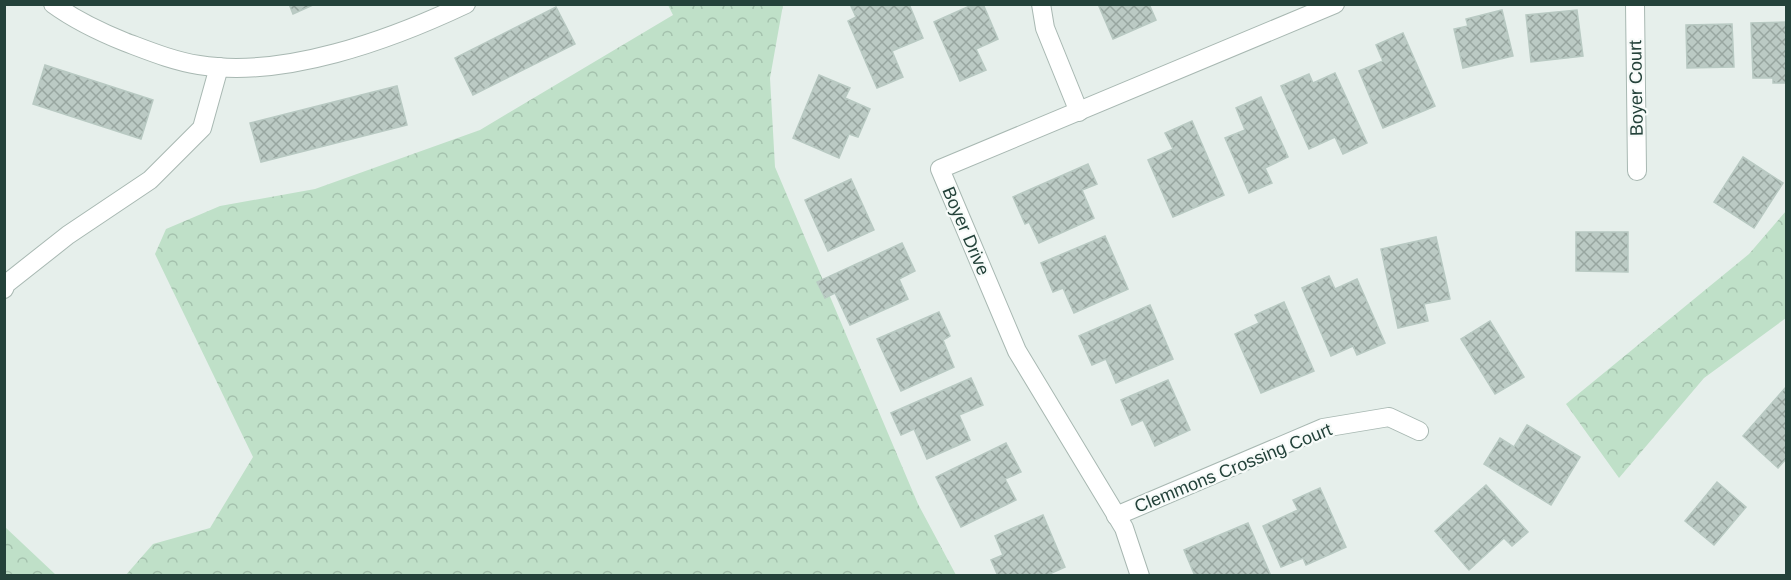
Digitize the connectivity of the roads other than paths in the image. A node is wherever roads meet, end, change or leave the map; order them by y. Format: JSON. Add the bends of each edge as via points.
{"nodes":[{"id":1,"x":53,"y":4,"type":"edge"},
{"id":2,"x":466,"y":4,"type":"edge"},
{"id":3,"x":1041,"y":4,"type":"edge"},
{"id":4,"x":1335,"y":4,"type":"edge"},
{"id":5,"x":1635,"y":4,"type":"edge"},
{"id":6,"x":219,"y":67,"type":"junction"},
{"id":7,"x":1079,"y":112,"type":"junction"},
{"id":8,"x":1637,"y":171,"type":"dead end"},
{"id":9,"x":4,"y":289,"type":"edge"},
{"id":10,"x":1419,"y":431,"type":"dead end"},
{"id":11,"x":1116,"y":516,"type":"junction"},
{"id":12,"x":1140,"y":576,"type":"edge"}],
"edges":[{"from":1,"to":6,"type":"street","via":[[98,32],[153,53]]},
{"from":2,"to":6,"type":"street","via":[[372,42],[315,58]]},
{"from":3,"to":7,"type":"street","via":[[1045,28]]},
{"from":4,"to":7,"type":"street","name":"Boyer Drive"},
{"from":5,"to":8,"type":"street","name":"Boyer Court"},
{"from":6,"to":9,"type":"street","via":[[202,128],[150,180],[68,235]]},
{"from":7,"to":11,"type":"street","name":"Boyer Drive","via":[[940,170],[1017,351]]},
{"from":10,"to":11,"type":"street","name":"Clemmons Crossing Court","via":[[1389,417],[1323,428]]},
{"from":11,"to":12,"type":"street","name":"Boyer Drive"}]}
